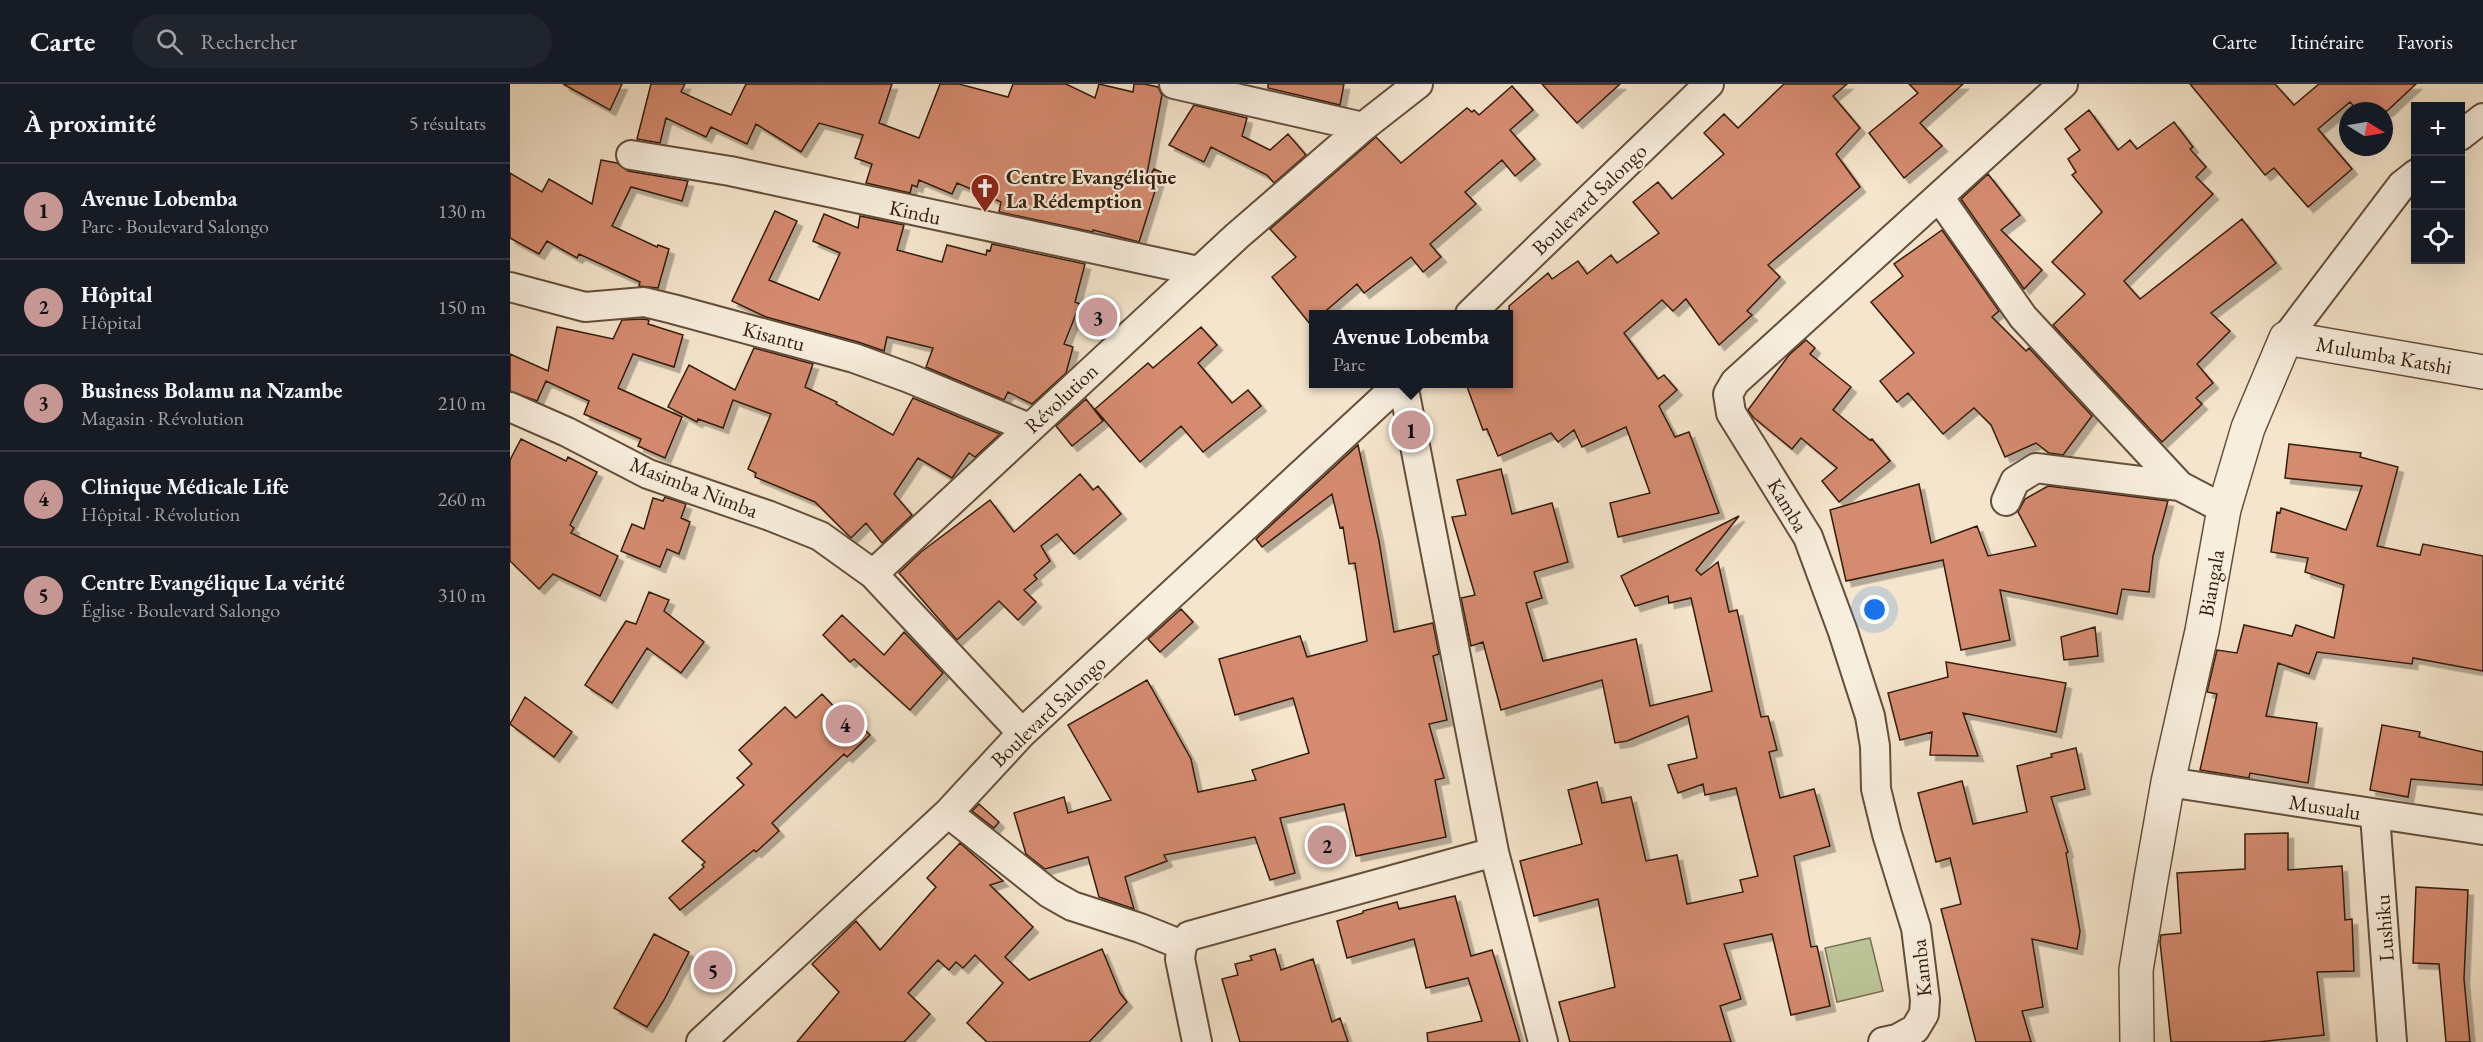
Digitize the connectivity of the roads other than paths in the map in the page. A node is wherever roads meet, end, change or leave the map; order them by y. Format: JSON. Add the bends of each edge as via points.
{"nodes":[{"id":1,"x":1174,"y":84,"type":"edge"},
{"id":2,"x":1418,"y":84,"type":"edge"},
{"id":3,"x":1709,"y":84,"type":"edge"},
{"id":4,"x":2063,"y":84,"type":"edge"},
{"id":5,"x":2483,"y":118,"type":"edge"},
{"id":6,"x":1363,"y":127,"type":"junction"},
{"id":7,"x":2465,"y":132,"type":"edge"},
{"id":8,"x":631,"y":155,"type":"dead end"},
{"id":9,"x":2411,"y":177,"type":"edge"},
{"id":10,"x":1939,"y":197,"type":"junction"},
{"id":11,"x":1198,"y":271,"type":"junction"},
{"id":12,"x":510,"y":287,"type":"edge"},
{"id":13,"x":1475,"y":310,"type":"edge"},
{"id":14,"x":2286,"y":338,"type":"junction"},
{"id":15,"x":2483,"y":372,"type":"edge"},
{"id":16,"x":1397,"y":388,"type":"edge"},
{"id":17,"x":1402,"y":388,"type":"edge"},
{"id":18,"x":510,"y":407,"type":"edge"},
{"id":19,"x":1029,"y":428,"type":"junction"},
{"id":20,"x":2180,"y":486,"type":"junction"},
{"id":21,"x":2006,"y":501,"type":"dead end"},
{"id":22,"x":2224,"y":509,"type":"junction"},
{"id":23,"x":873,"y":574,"type":"junction"},
{"id":24,"x":1022,"y":733,"type":"junction"},
{"id":25,"x":2168,"y":783,"type":"junction"},
{"id":26,"x":948,"y":813,"type":"junction"},
{"id":27,"x":2375,"y":815,"type":"junction"},
{"id":28,"x":2483,"y":830,"type":"edge"},
{"id":29,"x":1494,"y":852,"type":"junction"},
{"id":30,"x":1182,"y":945,"type":"junction"},
{"id":31,"x":1192,"y":1038,"type":"edge"},
{"id":32,"x":701,"y":1042,"type":"edge"},
{"id":33,"x":1543,"y":1042,"type":"edge"},
{"id":34,"x":1883,"y":1042,"type":"edge"},
{"id":35,"x":2137,"y":1042,"type":"edge"},
{"id":36,"x":2392,"y":1042,"type":"edge"}],
"edges":[{"from":1,"to":6,"type":"street"},
{"from":2,"to":6,"type":"street","name":"Révolution"},
{"from":3,"to":13,"type":"street","name":"Boulevard Salongo"},
{"from":4,"to":10,"type":"street","name":"Kamba"},
{"from":5,"to":7,"type":"street"},
{"from":6,"to":11,"type":"street","name":"Révolution"},
{"from":8,"to":11,"type":"street","name":"Kindu","via":[[730,171]]},
{"from":9,"to":14,"type":"street","name":"Biangala"},
{"from":10,"to":20,"type":"street","via":[[2023,317]]},
{"from":10,"to":34,"type":"street","name":"Kamba","via":[[1735,382],[1728,394],[1731,413],[1808,537],[1870,716],[1876,789],[1916,928],[1925,1000],[1924,1014],[1915,1029]]},
{"from":11,"to":19,"type":"street","name":"Révolution"},
{"from":12,"to":19,"type":"street","name":"Kisantu","via":[[585,308],[644,303],[718,321],[854,358]]},
{"from":14,"to":15,"type":"street","name":"Mulumba Katshi"},
{"from":14,"to":22,"type":"street","name":"Biangala","via":[[2248,428]]},
{"from":16,"to":24,"type":"street","name":"Boulevard Salongo"},
{"from":17,"to":29,"type":"street"},
{"from":18,"to":23,"type":"street","name":"Masimba Nimba","via":[[648,474],[820,536]]},
{"from":19,"to":23,"type":"street","name":"Révolution"},
{"from":20,"to":21,"type":"street","via":[[2036,468],[2015,481]]},
{"from":20,"to":22,"type":"street"},
{"from":22,"to":25,"type":"street","name":"Biangala"},
{"from":23,"to":24,"type":"street"},
{"from":24,"to":26,"type":"street","name":"Boulevard Salongo"},
{"from":25,"to":27,"type":"street","name":"Musualu"},
{"from":25,"to":35,"type":"street","name":"Biangala","via":[[2136,970]]},
{"from":26,"to":30,"type":"street","via":[[1049,893],[1072,906]]},
{"from":26,"to":32,"type":"street","name":"Boulevard Salongo"},
{"from":27,"to":28,"type":"street","name":"Musualu"},
{"from":27,"to":36,"type":"street","name":"Lushiku"},
{"from":29,"to":30,"type":"street","via":[[1189,936]]},
{"from":29,"to":33,"type":"street"},
{"from":30,"to":31,"type":"street","via":[[1180,959]]}]}
